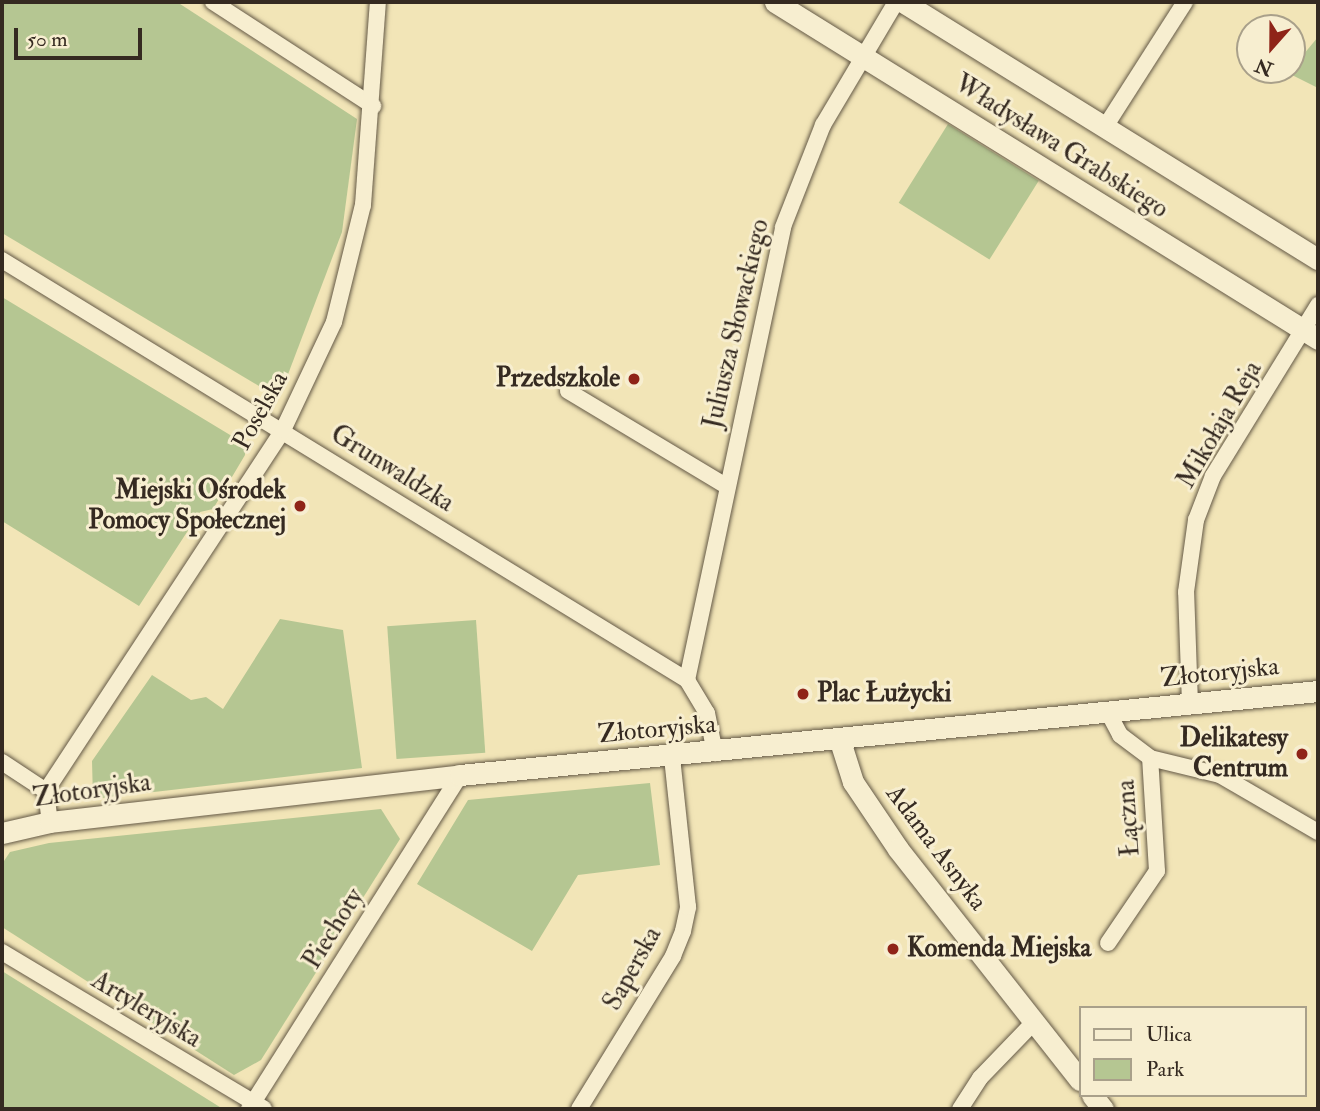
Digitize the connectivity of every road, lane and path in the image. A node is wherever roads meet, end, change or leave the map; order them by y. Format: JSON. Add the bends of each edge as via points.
{"nodes":[{"id":1,"x":213,"y":2,"type":"edge"},
{"id":2,"x":378,"y":2,"type":"edge"},
{"id":3,"x":775,"y":2,"type":"edge"},
{"id":4,"x":896,"y":2,"type":"edge"},
{"id":5,"x":903,"y":2,"type":"edge"},
{"id":6,"x":1185,"y":2,"type":"edge"},
{"id":7,"x":864,"y":57,"type":"junction"},
{"id":8,"x":373,"y":106,"type":"junction"},
{"id":9,"x":1105,"y":127,"type":"junction"},
{"id":10,"x":1318,"y":258,"type":"edge"},
{"id":11,"x":2,"y":260,"type":"edge"},
{"id":12,"x":1318,"y":305,"type":"edge"},
{"id":13,"x":1311,"y":335,"type":"edge"},
{"id":14,"x":568,"y":391,"type":"dead end"},
{"id":15,"x":282,"y":429,"type":"junction"},
{"id":16,"x":726,"y":486,"type":"junction"},
{"id":17,"x":687,"y":680,"type":"junction"},
{"id":18,"x":1318,"y":691,"type":"edge"},
{"id":19,"x":1190,"y":704,"type":"junction"},
{"id":20,"x":1109,"y":714,"type":"junction"},
{"id":21,"x":840,"y":741,"type":"junction"},
{"id":22,"x":715,"y":753,"type":"junction"},
{"id":23,"x":672,"y":758,"type":"junction"},
{"id":24,"x":1150,"y":758,"type":"junction"},
{"id":25,"x":2,"y":762,"type":"edge"},
{"id":26,"x":460,"y":775,"type":"junction"},
{"id":27,"x":46,"y":791,"type":"junction"},
{"id":28,"x":50,"y":822,"type":"junction"},
{"id":29,"x":1318,"y":832,"type":"edge"},
{"id":30,"x":2,"y":833,"type":"edge"},
{"id":31,"x":1108,"y":943,"type":"dead end"},
{"id":32,"x":2,"y":952,"type":"edge"},
{"id":33,"x":1034,"y":1022,"type":"junction"},
{"id":34,"x":1078,"y":1077,"type":"edge"},
{"id":35,"x":256,"y":1107,"type":"edge"},
{"id":36,"x":579,"y":1109,"type":"edge"},
{"id":37,"x":960,"y":1109,"type":"edge"}],
"edges":[{"from":1,"to":8,"type":"street"},
{"from":2,"to":8,"type":"street","name":"Poselska"},
{"from":3,"to":7,"type":"street","name":"Władysława Grabskiego"},
{"from":4,"to":7,"type":"street","name":"Juliusza Słowackiego"},
{"from":5,"to":9,"type":"street","name":"Władysława Grabskiego"},
{"from":6,"to":9,"type":"street"},
{"from":7,"to":13,"type":"street","name":"Władysława Grabskiego"},
{"from":7,"to":16,"type":"street","name":"Juliusza Słowackiego","via":[[823,125],[783,227]]},
{"from":8,"to":15,"type":"street","name":"Poselska","via":[[363,205],[349,269],[334,322]]},
{"from":9,"to":10,"type":"street","name":"Władysława Grabskiego"},
{"from":11,"to":15,"type":"street","name":"Grunwaldzka"},
{"from":12,"to":13,"type":"street","name":"Mikołaja Reja"},
{"from":13,"to":19,"type":"street","name":"Mikołaja Reja","via":[[1213,476],[1196,520],[1186,592]]},
{"from":14,"to":16,"type":"street"},
{"from":15,"to":17,"type":"street","name":"Grunwaldzka"},
{"from":15,"to":27,"type":"street","name":"Poselska"},
{"from":16,"to":17,"type":"street","name":"Juliusza Słowackiego"},
{"from":17,"to":22,"type":"street","name":"Grunwaldzka","via":[[707,713]]},
{"from":18,"to":19,"type":"street","name":"Złotoryjska"},
{"from":19,"to":20,"type":"street","name":"Złotoryjska"},
{"from":20,"to":21,"type":"street","name":"Złotoryjska"},
{"from":20,"to":24,"type":"street","via":[[1120,735]]},
{"from":21,"to":22,"type":"street","name":"Złotoryjska"},
{"from":21,"to":33,"type":"street","name":"Adama Asnyka","via":[[853,782],[898,849]]},
{"from":22,"to":23,"type":"street","name":"Złotoryjska"},
{"from":23,"to":26,"type":"street","name":"Złotoryjska"},
{"from":23,"to":36,"type":"street","name":"Saperska","via":[[688,907],[683,931],[673,956]]},
{"from":24,"to":29,"type":"street","via":[[1220,775]]},
{"from":24,"to":31,"type":"street","name":"Łączna","via":[[1157,872]]},
{"from":25,"to":27,"type":"street"},
{"from":26,"to":28,"type":"street","name":"Złotoryjska"},
{"from":26,"to":35,"type":"street","name":"Piechoty"},
{"from":27,"to":28,"type":"street"},
{"from":28,"to":30,"type":"street","name":"Złotoryjska"},
{"from":32,"to":35,"type":"street","name":"Artyleryjska"},
{"from":33,"to":34,"type":"street","name":"Adama Asnyka"},
{"from":33,"to":37,"type":"street","via":[[986,1071]]}]}
